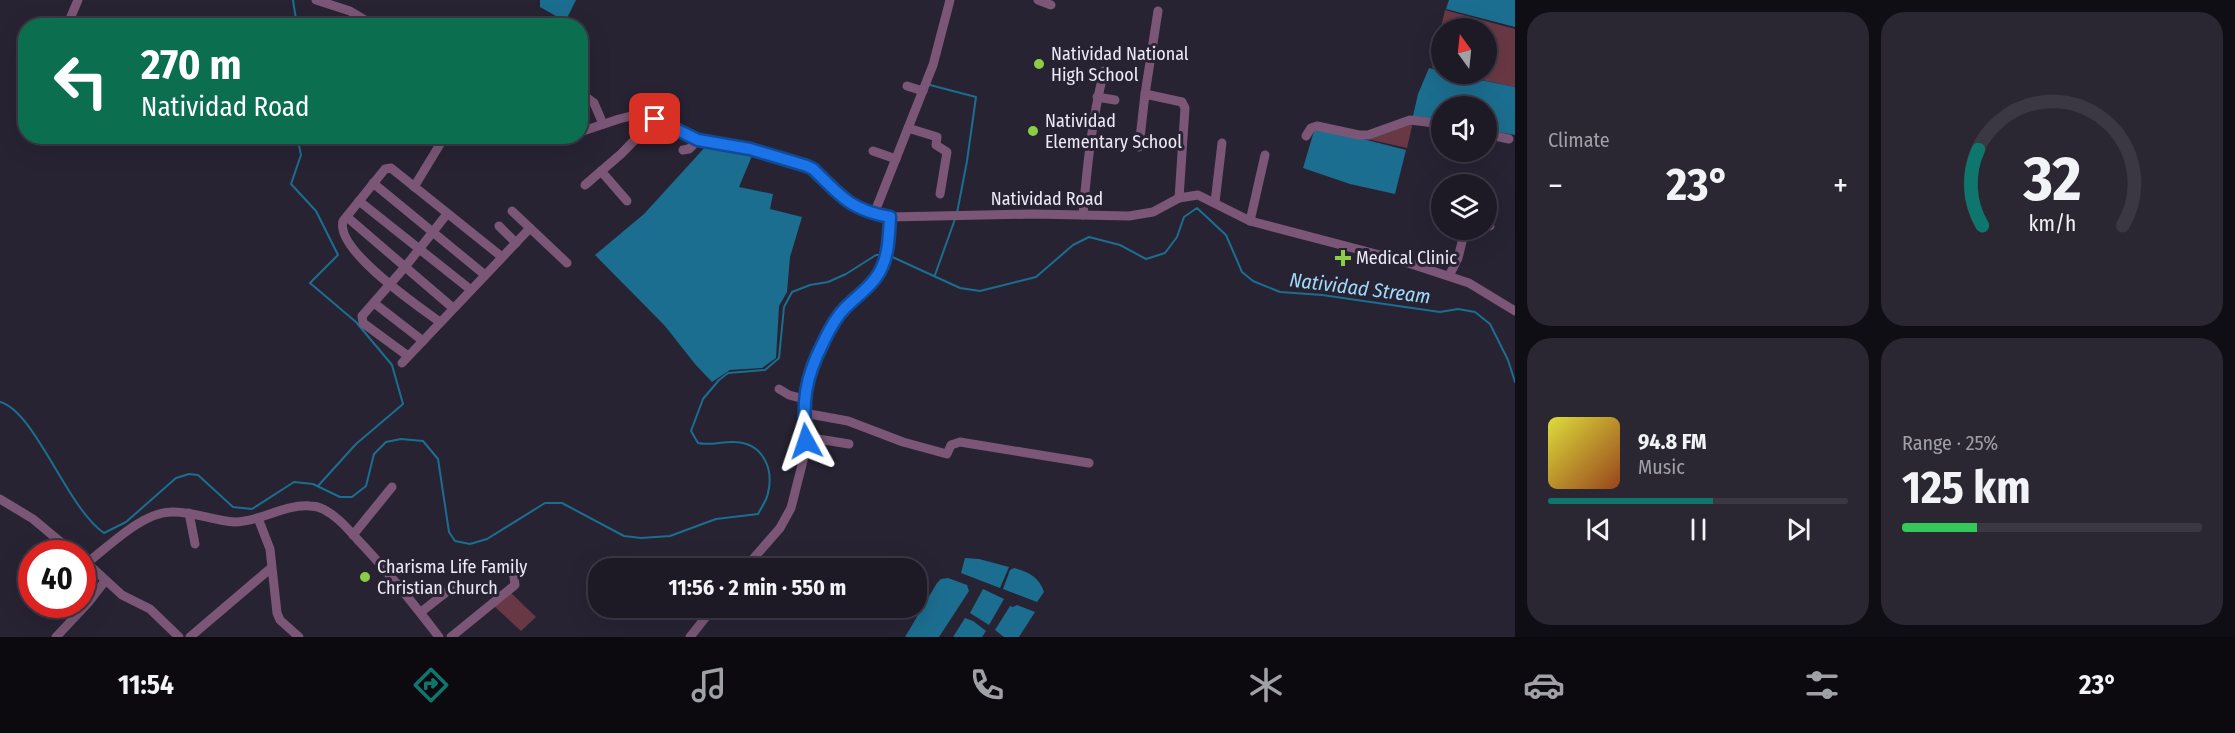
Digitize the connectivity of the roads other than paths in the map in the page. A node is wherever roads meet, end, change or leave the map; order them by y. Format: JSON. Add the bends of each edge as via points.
{"nodes":[{"id":1,"x":78,"y":0,"type":"edge"},
{"id":2,"x":316,"y":0,"type":"edge"},
{"id":3,"x":950,"y":0,"type":"edge"},
{"id":4,"x":1038,"y":0,"type":"edge"},
{"id":5,"x":1051,"y":5,"type":"dead end"},
{"id":6,"x":1158,"y":11,"type":"dead end"},
{"id":7,"x":70,"y":18,"type":"edge"},
{"id":8,"x":362,"y":18,"type":"edge"},
{"id":9,"x":1104,"y":71,"type":"dead end"},
{"id":10,"x":907,"y":86,"type":"dead end"},
{"id":11,"x":923,"y":91,"type":"junction"},
{"id":12,"x":1145,"y":94,"type":"junction"},
{"id":13,"x":1097,"y":97,"type":"junction"},
{"id":14,"x":588,"y":99,"type":"edge"},
{"id":15,"x":1115,"y":100,"type":"dead end"},
{"id":16,"x":655,"y":119,"type":"junction"},
{"id":17,"x":1431,"y":123,"type":"edge"},
{"id":18,"x":603,"y":124,"type":"junction"},
{"id":19,"x":908,"y":128,"type":"junction"},
{"id":20,"x":588,"y":129,"type":"edge"},
{"id":21,"x":1306,"y":136,"type":"dead end"},
{"id":22,"x":1497,"y":136,"type":"edge"},
{"id":23,"x":1509,"y":139,"type":"dead end"},
{"id":24,"x":698,"y":140,"type":"junction"},
{"id":25,"x":1222,"y":143,"type":"dead end"},
{"id":26,"x":439,"y":144,"type":"edge"},
{"id":27,"x":1139,"y":147,"type":"dead end"},
{"id":28,"x":683,"y":150,"type":"dead end"},
{"id":29,"x":873,"y":151,"type":"dead end"},
{"id":30,"x":1265,"y":155,"type":"dead end"},
{"id":31,"x":896,"y":159,"type":"junction"},
{"id":32,"x":601,"y":171,"type":"junction"},
{"id":33,"x":373,"y":183,"type":"junction"},
{"id":34,"x":585,"y":185,"type":"dead end"},
{"id":35,"x":414,"y":187,"type":"junction"},
{"id":36,"x":940,"y":194,"type":"dead end"},
{"id":37,"x":1179,"y":198,"type":"junction"},
{"id":38,"x":359,"y":201,"type":"junction"},
{"id":39,"x":627,"y":201,"type":"dead end"},
{"id":40,"x":1215,"y":202,"type":"junction"},
{"id":41,"x":512,"y":211,"type":"dead end"},
{"id":42,"x":447,"y":214,"type":"junction"},
{"id":43,"x":874,"y":214,"type":"junction"},
{"id":44,"x":1083,"y":215,"type":"junction"},
{"id":45,"x":347,"y":217,"type":"junction"},
{"id":46,"x":890,"y":217,"type":"junction"},
{"id":47,"x":1250,"y":221,"type":"junction"},
{"id":48,"x":499,"y":226,"type":"dead end"},
{"id":49,"x":530,"y":228,"type":"junction"},
{"id":50,"x":433,"y":232,"type":"junction"},
{"id":51,"x":1462,"y":240,"type":"edge"},
{"id":52,"x":516,"y":243,"type":"junction"},
{"id":53,"x":419,"y":250,"type":"junction"},
{"id":54,"x":502,"y":257,"type":"junction"},
{"id":55,"x":567,"y":263,"type":"dead end"},
{"id":56,"x":405,"y":267,"type":"junction"},
{"id":57,"x":485,"y":275,"type":"junction"},
{"id":58,"x":1449,"y":276,"type":"junction"},
{"id":59,"x":390,"y":284,"type":"junction"},
{"id":60,"x":471,"y":290,"type":"junction"},
{"id":61,"x":374,"y":303,"type":"junction"},
{"id":62,"x":453,"y":308,"type":"junction"},
{"id":63,"x":1515,"y":311,"type":"edge"},
{"id":64,"x":440,"y":322,"type":"junction"},
{"id":65,"x":423,"y":341,"type":"junction"},
{"id":66,"x":779,"y":389,"type":"dead end"},
{"id":67,"x":804,"y":399,"type":"junction"},
{"id":68,"x":804,"y":413,"type":"junction"},
{"id":69,"x":806,"y":437,"type":"junction"},
{"id":70,"x":849,"y":444,"type":"dead end"},
{"id":71,"x":1089,"y":464,"type":"dead end"},
{"id":72,"x":392,"y":487,"type":"dead end"},
{"id":73,"x":0,"y":500,"type":"edge"},
{"id":74,"x":189,"y":513,"type":"junction"},
{"id":75,"x":258,"y":518,"type":"junction"},
{"id":76,"x":353,"y":535,"type":"junction"},
{"id":77,"x":58,"y":540,"type":"edge"},
{"id":78,"x":195,"y":544,"type":"dead end"},
{"id":79,"x":96,"y":553,"type":"edge"},
{"id":80,"x":754,"y":558,"type":"edge"},
{"id":81,"x":271,"y":568,"type":"junction"},
{"id":82,"x":513,"y":569,"type":"dead end"},
{"id":83,"x":96,"y":572,"type":"edge"},
{"id":84,"x":105,"y":581,"type":"junction"},
{"id":85,"x":458,"y":583,"type":"dead end"},
{"id":86,"x":421,"y":612,"type":"junction"},
{"id":87,"x":705,"y":618,"type":"edge"},
{"id":88,"x":434,"y":635,"type":"edge"},
{"id":89,"x":56,"y":637,"type":"edge"},
{"id":90,"x":179,"y":637,"type":"edge"},
{"id":91,"x":190,"y":637,"type":"edge"},
{"id":92,"x":299,"y":637,"type":"edge"},
{"id":93,"x":451,"y":637,"type":"edge"},
{"id":94,"x":690,"y":637,"type":"edge"}],
"edges":[{"from":1,"to":7,"type":"street"},
{"from":2,"to":8,"type":"street"},
{"from":3,"to":11,"type":"street"},
{"from":4,"to":5,"type":"street"},
{"from":6,"to":12,"type":"street"},
{"from":9,"to":13,"type":"street"},
{"from":10,"to":11,"type":"street"},
{"from":11,"to":19,"type":"street"},
{"from":12,"to":27,"type":"street"},
{"from":12,"to":37,"type":"street","via":[[1178,99],[1184,104]]},
{"from":13,"to":15,"type":"street"},
{"from":13,"to":44,"type":"street"},
{"from":14,"to":18,"type":"street"},
{"from":16,"to":18,"type":"street","name":"Natividad Road","via":[[635,115]]},
{"from":16,"to":24,"type":"street","name":"Natividad Road"},
{"from":16,"to":32,"type":"street"},
{"from":17,"to":21,"type":"street","via":[[1410,120],[1368,135],[1317,126]]},
{"from":18,"to":20,"type":"street","name":"Natividad Road"},
{"from":19,"to":31,"type":"street"},
{"from":19,"to":36,"type":"street","via":[[937,137],[936,145],[947,152]]},
{"from":22,"to":23,"type":"street"},
{"from":24,"to":28,"type":"street"},
{"from":24,"to":43,"type":"street","name":"Natividad Road","via":[[750,149],[807,166],[843,199]]},
{"from":25,"to":40,"type":"street"},
{"from":26,"to":35,"type":"street"},
{"from":29,"to":31,"type":"street"},
{"from":30,"to":47,"type":"street"},
{"from":31,"to":43,"type":"street"},
{"from":32,"to":34,"type":"street"},
{"from":32,"to":39,"type":"street"},
{"from":33,"to":35,"type":"street","via":[[389,168]]},
{"from":33,"to":38,"type":"street"},
{"from":33,"to":50,"type":"street"},
{"from":35,"to":42,"type":"street"},
{"from":37,"to":40,"type":"street","via":[[1198,195]]},
{"from":37,"to":44,"type":"street","name":"Natividad Road","via":[[1143,214]]},
{"from":38,"to":45,"type":"street"},
{"from":38,"to":53,"type":"street"},
{"from":40,"to":47,"type":"street"},
{"from":41,"to":49,"type":"street"},
{"from":42,"to":50,"type":"street"},
{"from":42,"to":54,"type":"street"},
{"from":43,"to":46,"type":"street","name":"Natividad Road"},
{"from":44,"to":46,"type":"street","name":"Natividad Road"},
{"from":45,"to":56,"type":"street"},
{"from":45,"to":59,"type":"street","via":[[342,227],[349,245]]},
{"from":46,"to":67,"type":"street","via":[[884,261],[875,279],[832,325],[809,372]]},
{"from":47,"to":58,"type":"street"},
{"from":48,"to":52,"type":"street"},
{"from":49,"to":52,"type":"street"},
{"from":49,"to":55,"type":"street"},
{"from":50,"to":53,"type":"street"},
{"from":50,"to":57,"type":"street"},
{"from":51,"to":58,"type":"street"},
{"from":52,"to":54,"type":"street"},
{"from":53,"to":56,"type":"street"},
{"from":53,"to":60,"type":"street"},
{"from":54,"to":57,"type":"street"},
{"from":56,"to":59,"type":"street"},
{"from":56,"to":62,"type":"street"},
{"from":57,"to":60,"type":"street"},
{"from":58,"to":63,"type":"street","via":[[1482,289]]},
{"from":59,"to":61,"type":"street"},
{"from":59,"to":64,"type":"street"},
{"from":60,"to":62,"type":"street"},
{"from":61,"to":65,"type":"street"},
{"from":61,"to":65,"type":"street","via":[[361,320],[405,359]]},
{"from":62,"to":64,"type":"street"},
{"from":64,"to":65,"type":"street"},
{"from":66,"to":67,"type":"street"},
{"from":67,"to":68,"type":"street"},
{"from":68,"to":69,"type":"street"},
{"from":68,"to":71,"type":"street","via":[[849,421],[947,454],[951,445],[960,442]]},
{"from":69,"to":70,"type":"street"},
{"from":69,"to":80,"type":"street","via":[[804,460],[788,515]]},
{"from":72,"to":76,"type":"street"},
{"from":73,"to":77,"type":"street","via":[[33,519]]},
{"from":74,"to":75,"type":"street","via":[[233,522]]},
{"from":74,"to":78,"type":"street"},
{"from":74,"to":79,"type":"street","via":[[171,512],[144,519]]},
{"from":75,"to":76,"type":"street","via":[[312,506],[322,508]]},
{"from":75,"to":81,"type":"street","via":[[270,549]]},
{"from":76,"to":86,"type":"street"},
{"from":81,"to":91,"type":"street"},
{"from":81,"to":92,"type":"street","via":[[277,614]]},
{"from":82,"to":93,"type":"street","via":[[515,585]]},
{"from":83,"to":84,"type":"street"},
{"from":84,"to":89,"type":"street"},
{"from":84,"to":90,"type":"street","via":[[150,609]]},
{"from":85,"to":86,"type":"street"},
{"from":86,"to":88,"type":"street"},
{"from":87,"to":94,"type":"street"}]}
